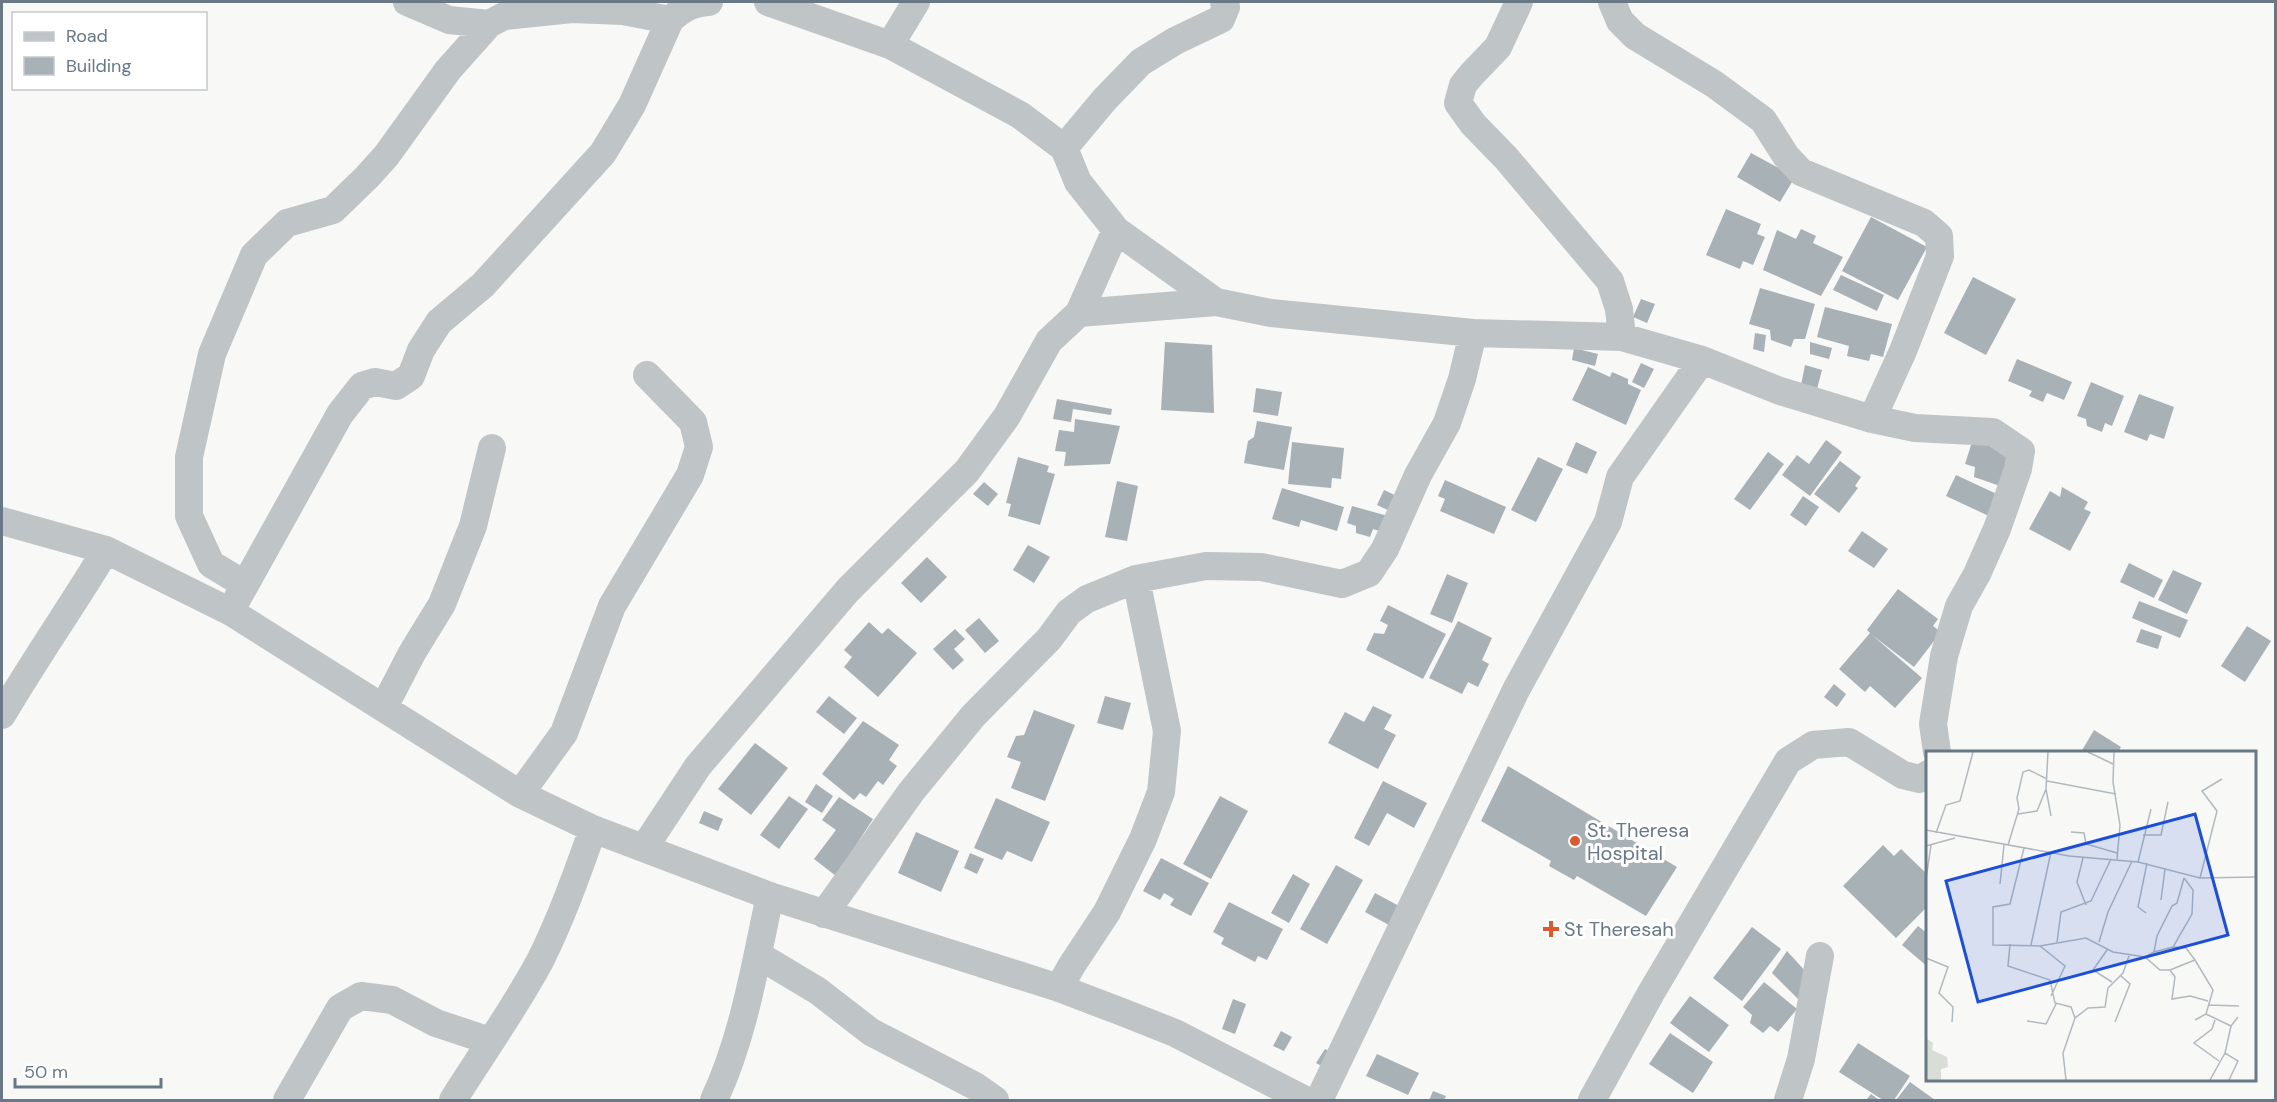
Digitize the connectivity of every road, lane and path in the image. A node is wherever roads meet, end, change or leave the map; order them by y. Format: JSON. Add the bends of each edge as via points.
{"nodes":[{"id":1,"x":407,"y":2,"type":"edge"},
{"id":2,"x":708,"y":2,"type":"edge"},
{"id":3,"x":768,"y":2,"type":"edge"},
{"id":4,"x":916,"y":2,"type":"edge"},
{"id":5,"x":1224,"y":2,"type":"edge"},
{"id":6,"x":1519,"y":2,"type":"edge"},
{"id":7,"x":1612,"y":2,"type":"edge"},
{"id":8,"x":670,"y":20,"type":"junction"},
{"id":9,"x":489,"y":24,"type":"junction"},
{"id":10,"x":890,"y":45,"type":"junction"},
{"id":11,"x":1064,"y":148,"type":"junction"},
{"id":12,"x":1116,"y":230,"type":"junction"},
{"id":13,"x":1216,"y":302,"type":"junction"},
{"id":14,"x":1079,"y":314,"type":"junction"},
{"id":15,"x":1473,"y":333,"type":"junction"},
{"id":16,"x":1622,"y":338,"type":"junction"},
{"id":17,"x":1702,"y":360,"type":"junction"},
{"id":18,"x":647,"y":375,"type":"dead end"},
{"id":19,"x":1872,"y":419,"type":"junction"},
{"id":20,"x":492,"y":448,"type":"dead end"},
{"id":21,"x":2,"y":521,"type":"edge"},
{"id":22,"x":106,"y":550,"type":"junction"},
{"id":23,"x":1136,"y":579,"type":"junction"},
{"id":24,"x":244,"y":584,"type":"junction"},
{"id":25,"x":231,"y":612,"type":"junction"},
{"id":26,"x":384,"y":707,"type":"junction"},
{"id":27,"x":2,"y":715,"type":"edge"},
{"id":28,"x":1937,"y":751,"type":"edge"},
{"id":29,"x":1926,"y":775,"type":"edge"},
{"id":30,"x":520,"y":794,"type":"junction"},
{"id":31,"x":593,"y":830,"type":"junction"},
{"id":32,"x":644,"y":848,"type":"junction"},
{"id":33,"x":770,"y":896,"type":"junction"},
{"id":34,"x":824,"y":914,"type":"junction"},
{"id":35,"x":758,"y":954,"type":"junction"},
{"id":36,"x":1821,"y":956,"type":"dead end"},
{"id":37,"x":1059,"y":988,"type":"junction"},
{"id":38,"x":490,"y":1041,"type":"junction"},
{"id":39,"x":287,"y":1101,"type":"edge"},
{"id":40,"x":453,"y":1101,"type":"edge"},
{"id":41,"x":714,"y":1101,"type":"edge"},
{"id":42,"x":995,"y":1101,"type":"edge"},
{"id":43,"x":1305,"y":1101,"type":"edge"},
{"id":44,"x":1319,"y":1101,"type":"edge"},
{"id":45,"x":1592,"y":1101,"type":"edge"},
{"id":46,"x":1788,"y":1101,"type":"edge"}],
"edges":[{"from":1,"to":9,"type":"street","via":[[449,20]]},
{"from":2,"to":8,"type":"street","via":[[688,6]]},
{"from":3,"to":10,"type":"street"},
{"from":4,"to":10,"type":"street"},
{"from":5,"to":11,"type":"street","via":[[1227,7],[1221,19],[1141,62]]},
{"from":6,"to":16,"type":"street","via":[[1498,47],[1463,85],[1458,103],[1610,281],[1619,309]]},
{"from":7,"to":19,"type":"street","via":[[1620,21],[1635,36],[1714,84],[1763,120],[1801,172],[1923,223],[1939,236],[1940,256]]},
{"from":8,"to":9,"type":"street","via":[[623,11],[572,9],[504,16]]},
{"from":8,"to":24,"type":"street","via":[[632,105],[603,153],[483,285],[439,321],[411,376],[396,386],[375,382],[362,386],[340,414]]},
{"from":9,"to":24,"type":"street","via":[[358,186],[333,210],[287,223],[254,255],[212,354],[189,457],[189,516],[211,564]]},
{"from":10,"to":11,"type":"street","via":[[1020,115]]},
{"from":11,"to":12,"type":"street","via":[[1078,182]]},
{"from":12,"to":13,"type":"street"},
{"from":12,"to":14,"type":"street"},
{"from":13,"to":14,"type":"street"},
{"from":13,"to":15,"type":"street","via":[[1271,313]]},
{"from":14,"to":32,"type":"street","via":[[1049,341],[1007,416],[967,471],[848,590],[698,766]]},
{"from":15,"to":16,"type":"street"},
{"from":15,"to":23,"type":"street","via":[[1447,423],[1418,474],[1385,549],[1369,573],[1342,584],[1261,567],[1206,566]]},
{"from":16,"to":17,"type":"street"},
{"from":17,"to":19,"type":"street","via":[[1780,391]]},
{"from":17,"to":44,"type":"street","via":[[1620,477],[1608,522],[1516,690]]},
{"from":18,"to":30,"type":"street","via":[[693,422],[699,447],[690,476],[612,606],[564,733]]},
{"from":19,"to":28,"type":"street","via":[[1915,428],[1994,432],[2021,450],[1997,529],[1959,606],[1944,656],[1933,724]]},
{"from":20,"to":26,"type":"street","via":[[473,526],[442,604]]},
{"from":21,"to":22,"type":"street"},
{"from":22,"to":25,"type":"street"},
{"from":22,"to":27,"type":"street"},
{"from":23,"to":34,"type":"street","via":[[1087,598],[1069,612],[1049,639],[973,716],[911,792]]},
{"from":23,"to":37,"type":"street","via":[[1167,731],[1161,792],[1107,912]]},
{"from":24,"to":25,"type":"street"},
{"from":25,"to":26,"type":"street"},
{"from":26,"to":30,"type":"street"},
{"from":29,"to":45,"type":"street","via":[[1920,779],[1903,775],[1849,742],[1813,745],[1788,761]]},
{"from":30,"to":31,"type":"street"},
{"from":31,"to":32,"type":"street"},
{"from":31,"to":38,"type":"street","via":[[540,960]]},
{"from":32,"to":33,"type":"street"},
{"from":33,"to":34,"type":"street"},
{"from":33,"to":35,"type":"street"},
{"from":34,"to":37,"type":"street"},
{"from":35,"to":41,"type":"street","via":[[740,1033]]},
{"from":35,"to":42,"type":"street","via":[[818,991],[871,1032],[975,1086]]},
{"from":36,"to":46,"type":"street","via":[[1801,1059]]},
{"from":37,"to":43,"type":"street","via":[[1175,1033]]},
{"from":38,"to":39,"type":"street","via":[[436,1023],[392,1000],[361,996],[340,1008]]},
{"from":38,"to":40,"type":"street"}]}
